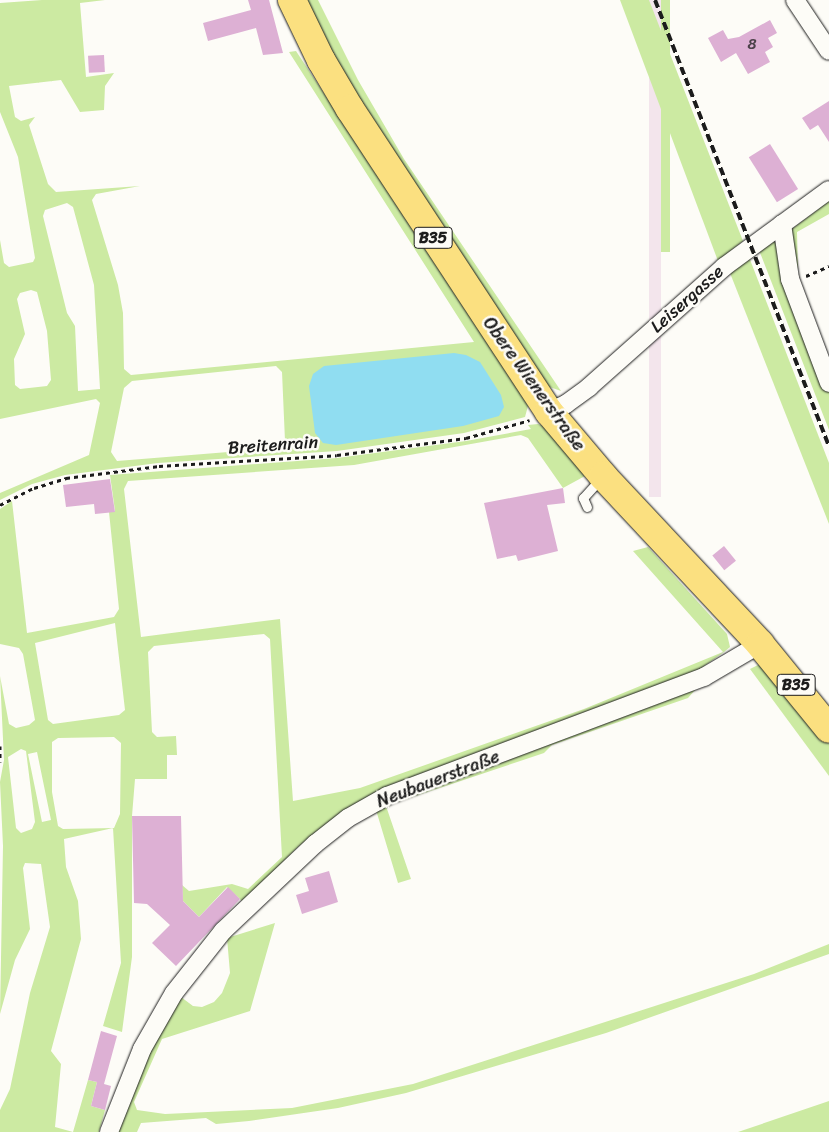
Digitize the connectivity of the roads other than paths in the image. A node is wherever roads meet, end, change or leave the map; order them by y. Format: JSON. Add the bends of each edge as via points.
{"nodes":[{"id":1,"x":292,"y":0,"type":"edge"},
{"id":2,"x":795,"y":0,"type":"edge"},
{"id":3,"x":829,"y":51,"type":"edge"},
{"id":4,"x":829,"y":190,"type":"edge"},
{"id":5,"x":782,"y":224,"type":"junction"},
{"id":6,"x":829,"y":383,"type":"edge"},
{"id":7,"x":549,"y":412,"type":"junction"},
{"id":8,"x":602,"y":476,"type":"junction"},
{"id":9,"x":587,"y":507,"type":"dead end"},
{"id":10,"x":760,"y":644,"type":"junction"},
{"id":11,"x":829,"y":729,"type":"edge"},
{"id":12,"x":109,"y":1132,"type":"edge"}],
"edges":[{"from":1,"to":7,"type":"main road","name":"Obere Wienerstraße","number":"B35","via":[[321,60],[350,109]]},
{"from":2,"to":3,"type":"street"},
{"from":4,"to":5,"type":"street","name":"Leisergasse"},
{"from":5,"to":6,"type":"street","via":[[790,279]]},
{"from":5,"to":7,"type":"street","name":"Leisergasse","via":[[724,266],[589,387]]},
{"from":7,"to":8,"type":"main road","name":"Obere Wienerstraße","number":"B35"},
{"from":8,"to":9,"type":"lane","via":[[583,498]]},
{"from":8,"to":10,"type":"main road","name":"Obere Wienerstraße","number":"B35"},
{"from":10,"to":11,"type":"main road","name":"Obere Wienerstraße","number":"B35"},
{"from":10,"to":12,"type":"street","name":"Neubauerstraße","via":[[704,678],[387,796],[348,818],[315,844],[223,931],[174,993],[142,1049]]}]}
